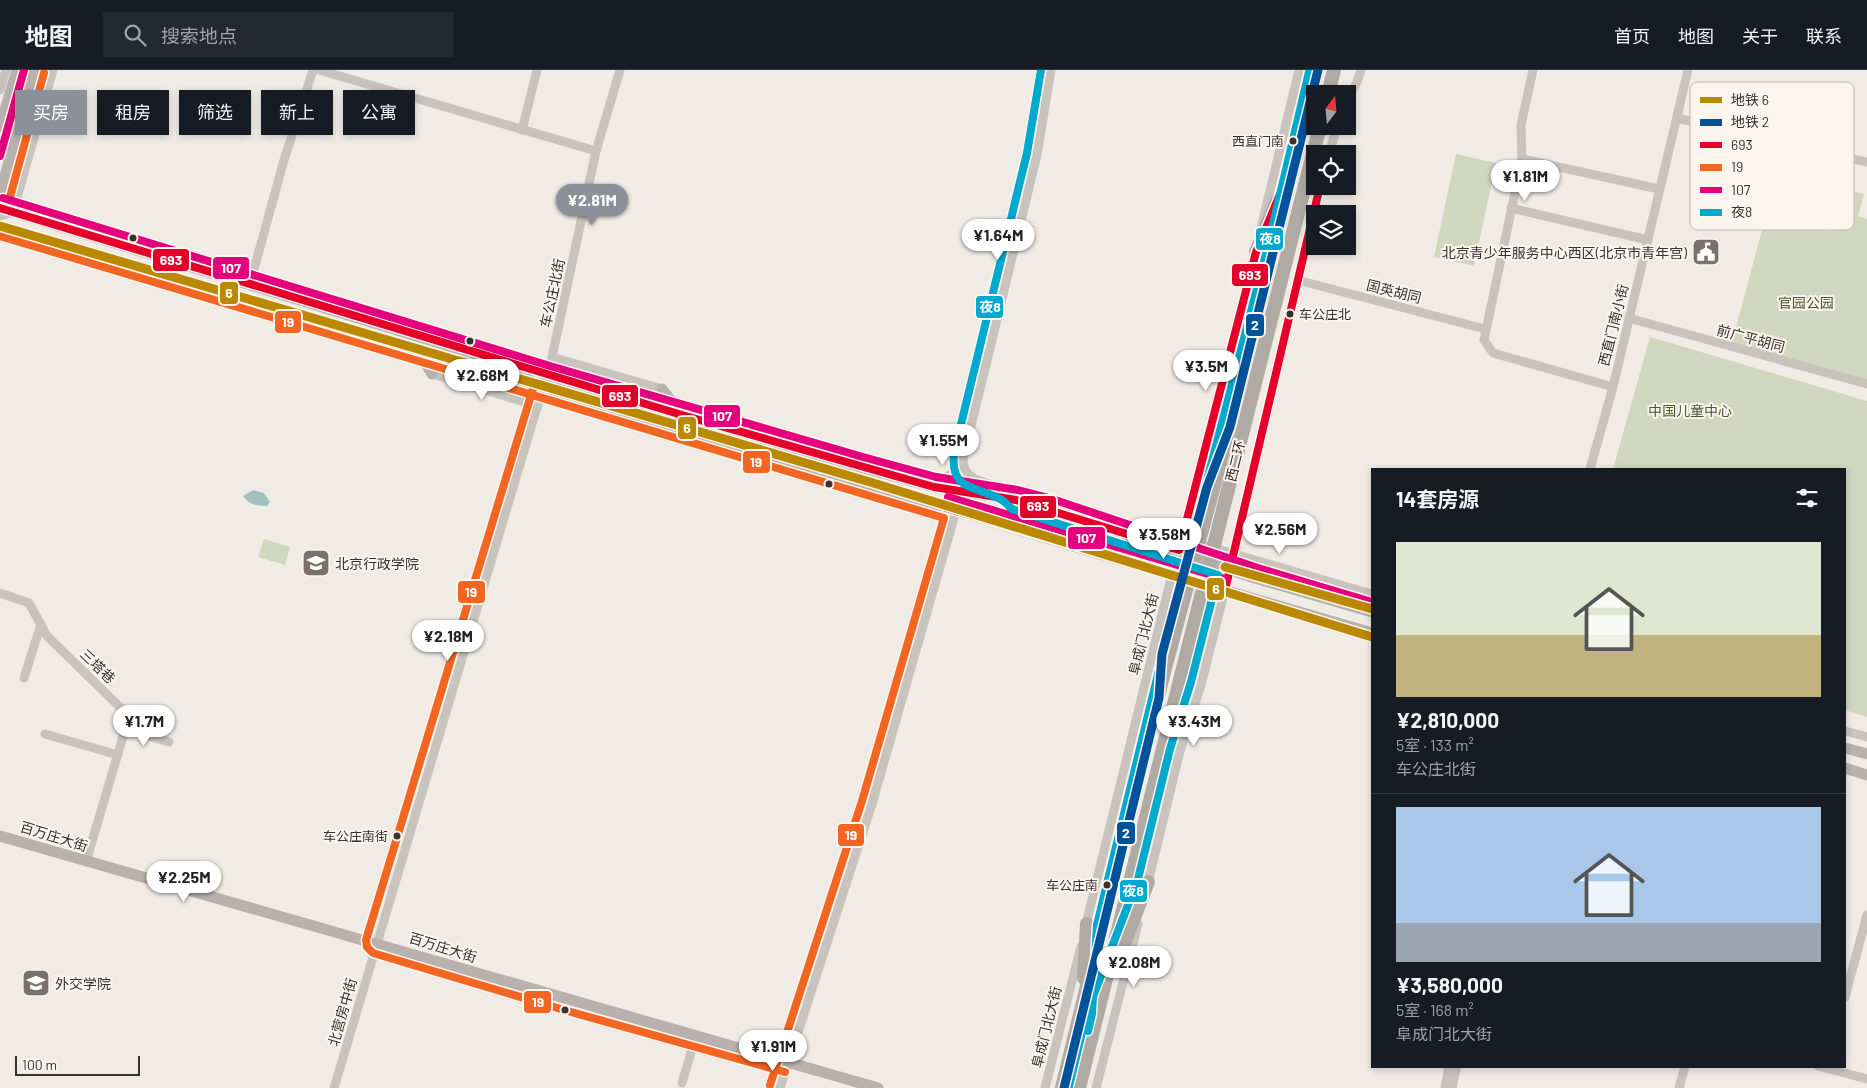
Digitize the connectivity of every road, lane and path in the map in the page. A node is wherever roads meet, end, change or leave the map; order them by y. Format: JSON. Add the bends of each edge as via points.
{"nodes":[{"id":1,"x":6,"y":70,"type":"edge"},
{"id":2,"x":16,"y":70,"type":"edge"},
{"id":3,"x":34,"y":70,"type":"edge"},
{"id":4,"x":53,"y":70,"type":"edge"},
{"id":5,"x":313,"y":70,"type":"edge"},
{"id":6,"x":319,"y":70,"type":"edge"},
{"id":7,"x":537,"y":70,"type":"edge"},
{"id":8,"x":620,"y":70,"type":"edge"},
{"id":9,"x":1051,"y":70,"type":"edge"},
{"id":10,"x":1299,"y":70,"type":"edge"},
{"id":11,"x":1317,"y":70,"type":"edge"},
{"id":12,"x":1334,"y":70,"type":"edge"},
{"id":13,"x":1361,"y":70,"type":"edge"},
{"id":14,"x":1533,"y":70,"type":"edge"},
{"id":15,"x":1688,"y":70,"type":"edge"},
{"id":16,"x":1330,"y":85,"type":"edge"},
{"id":17,"x":1356,"y":85,"type":"edge"},
{"id":18,"x":0,"y":90,"type":"edge"},
{"id":19,"x":1677,"y":118,"type":"junction"},
{"id":20,"x":1690,"y":121,"type":"edge"},
{"id":21,"x":0,"y":127,"type":"edge"},
{"id":22,"x":522,"y":130,"type":"junction"},
{"id":23,"x":1318,"y":135,"type":"edge"},
{"id":24,"x":596,"y":151,"type":"junction"},
{"id":25,"x":1522,"y":159,"type":"junction"},
{"id":26,"x":1854,"y":159,"type":"edge"},
{"id":27,"x":1294,"y":161,"type":"junction"},
{"id":28,"x":1867,"y":162,"type":"edge"},
{"id":29,"x":1659,"y":189,"type":"junction"},
{"id":30,"x":0,"y":194,"type":"edge"},
{"id":31,"x":1318,"y":195,"type":"edge"},
{"id":32,"x":0,"y":208,"type":"edge"},
{"id":33,"x":1511,"y":208,"type":"junction"},
{"id":34,"x":13,"y":212,"type":"junction"},
{"id":35,"x":0,"y":216,"type":"edge"},
{"id":36,"x":0,"y":226,"type":"edge"},
{"id":37,"x":1648,"y":240,"type":"junction"},
{"id":38,"x":1256,"y":252,"type":"junction"},
{"id":39,"x":1297,"y":280,"type":"junction"},
{"id":40,"x":250,"y":284,"type":"junction"},
{"id":41,"x":1628,"y":318,"type":"junction"},
{"id":42,"x":1484,"y":328,"type":"junction"},
{"id":43,"x":419,"y":352,"type":"junction"},
{"id":44,"x":552,"y":357,"type":"junction"},
{"id":45,"x":432,"y":374,"type":"joint"},
{"id":46,"x":547,"y":376,"type":"junction"},
{"id":47,"x":1867,"y":384,"type":"edge"},
{"id":48,"x":1613,"y":386,"type":"junction"},
{"id":49,"x":543,"y":389,"type":"junction"},
{"id":50,"x":662,"y":389,"type":"joint"},
{"id":51,"x":538,"y":406,"type":"junction"},
{"id":52,"x":682,"y":416,"type":"junction"},
{"id":53,"x":964,"y":455,"type":"junction"},
{"id":54,"x":1590,"y":468,"type":"edge"},
{"id":55,"x":934,"y":486,"type":"junction"},
{"id":56,"x":1016,"y":500,"type":"junction"},
{"id":57,"x":956,"y":511,"type":"junction"},
{"id":58,"x":1180,"y":545,"type":"junction"},
{"id":59,"x":1233,"y":554,"type":"junction"},
{"id":60,"x":1230,"y":568,"type":"junction"},
{"id":61,"x":1172,"y":575,"type":"junction"},
{"id":62,"x":1225,"y":590,"type":"junction"},
{"id":63,"x":0,"y":593,"type":"edge"},
{"id":64,"x":1371,"y":594,"type":"edge"},
{"id":65,"x":1371,"y":612,"type":"edge"},
{"id":66,"x":41,"y":624,"type":"junction"},
{"id":67,"x":1371,"y":633,"type":"edge"},
{"id":68,"x":24,"y":678,"type":"dead end"},
{"id":69,"x":125,"y":729,"type":"junction"},
{"id":70,"x":1846,"y":731,"type":"edge"},
{"id":71,"x":45,"y":734,"type":"dead end"},
{"id":72,"x":1867,"y":737,"type":"edge"},
{"id":73,"x":169,"y":742,"type":"dead end"},
{"id":74,"x":1846,"y":748,"type":"edge"},
{"id":75,"x":1867,"y":754,"type":"edge"},
{"id":76,"x":118,"y":755,"type":"junction"},
{"id":77,"x":1846,"y":768,"type":"edge"},
{"id":78,"x":1867,"y":775,"type":"edge"},
{"id":79,"x":0,"y":836,"type":"edge"},
{"id":80,"x":86,"y":862,"type":"junction"},
{"id":81,"x":1148,"y":882,"type":"junction"},
{"id":82,"x":1867,"y":915,"type":"edge"},
{"id":83,"x":1086,"y":924,"type":"junction"},
{"id":84,"x":376,"y":943,"type":"junction"},
{"id":85,"x":1846,"y":993,"type":"edge"},
{"id":86,"x":1082,"y":1013,"type":"junction"},
{"id":87,"x":1096,"y":1016,"type":"junction"},
{"id":88,"x":696,"y":1036,"type":"junction"},
{"id":89,"x":788,"y":1062,"type":"junction"},
{"id":90,"x":1449,"y":1068,"type":"edge"},
{"id":91,"x":1457,"y":1068,"type":"edge"},
{"id":92,"x":1684,"y":1068,"type":"edge"},
{"id":93,"x":1827,"y":1068,"type":"edge"},
{"id":94,"x":1867,"y":1079,"type":"edge"},
{"id":95,"x":682,"y":1083,"type":"dead end"},
{"id":96,"x":334,"y":1088,"type":"edge"},
{"id":97,"x":780,"y":1088,"type":"edge"},
{"id":98,"x":878,"y":1088,"type":"edge"},
{"id":99,"x":1045,"y":1088,"type":"edge"},
{"id":100,"x":1062,"y":1088,"type":"edge"},
{"id":101,"x":1079,"y":1088,"type":"edge"},
{"id":102,"x":1096,"y":1088,"type":"edge"},
{"id":103,"x":1445,"y":1088,"type":"edge"},
{"id":104,"x":1452,"y":1088,"type":"edge"},
{"id":105,"x":1679,"y":1088,"type":"edge"}],
"edges":[{"from":1,"to":18,"type":"street"},
{"from":2,"to":21,"type":"main road"},
{"from":3,"to":30,"type":"main road"},
{"from":4,"to":34,"type":"street"},
{"from":5,"to":40,"type":"street"},
{"from":6,"to":22,"type":"street"},
{"from":7,"to":22,"type":"street"},
{"from":8,"to":24,"type":"street","name":"车公庄北街"},
{"from":9,"to":53,"type":"street","via":[[1037,156]]},
{"from":10,"to":38,"type":"street","name":"阜成门北大街"},
{"from":11,"to":27,"type":"highway","name":"西二环"},
{"from":12,"to":16,"type":"highway"},
{"from":13,"to":17,"type":"street"},
{"from":14,"to":25,"type":"street","via":[[1522,124]]},
{"from":15,"to":19,"type":"street","name":"西直门南小街"},
{"from":19,"to":20,"type":"street"},
{"from":19,"to":29,"type":"street","name":"西直门南小街"},
{"from":22,"to":24,"type":"street"},
{"from":23,"to":87,"type":"highway","name":"西二环","bridge":true},
{"from":24,"to":44,"type":"street","name":"车公庄北街"},
{"from":25,"to":29,"type":"street"},
{"from":25,"to":33,"type":"street"},
{"from":26,"to":28,"type":"street"},
{"from":27,"to":38,"type":"highway"},
{"from":27,"to":86,"type":"highway","name":"西二环","bridge":true,"via":[[1220,463],[1164,672]]},
{"from":29,"to":37,"type":"street","name":"西直门南小街"},
{"from":31,"to":39,"type":"street"},
{"from":32,"to":34,"type":"main road"},
{"from":33,"to":37,"type":"street"},
{"from":33,"to":42,"type":"street"},
{"from":34,"to":35,"type":"street"},
{"from":34,"to":40,"type":"main road"},
{"from":36,"to":43,"type":"main road"},
{"from":37,"to":41,"type":"street","name":"西直门南小街"},
{"from":38,"to":58,"type":"street","name":"阜成门北大街"},
{"from":39,"to":42,"type":"street","name":"国英胡同"},
{"from":39,"to":59,"type":"street"},
{"from":40,"to":46,"type":"main road"},
{"from":41,"to":47,"type":"street","name":"前广平胡同"},
{"from":41,"to":48,"type":"street","name":"西直门南小街"},
{"from":42,"to":48,"type":"street","via":[[1484,340],[1493,353]]},
{"from":43,"to":45,"type":"main road"},
{"from":43,"to":49,"type":"main road"},
{"from":44,"to":46,"type":"street","name":"车公庄北街"},
{"from":44,"to":50,"type":"street"},
{"from":45,"to":51,"type":"street"},
{"from":46,"to":49,"type":"street","name":"车公庄北街"},
{"from":46,"to":52,"type":"main road"},
{"from":48,"to":54,"type":"street","name":"西直门南小街"},
{"from":49,"to":51,"type":"street"},
{"from":49,"to":57,"type":"main road"},
{"from":50,"to":52,"type":"main road"},
{"from":51,"to":84,"type":"street"},
{"from":52,"to":55,"type":"main road"},
{"from":53,"to":55,"type":"street","via":[[957,469]]},
{"from":53,"to":56,"type":"street","via":[[963,467],[967,475],[1008,492]]},
{"from":55,"to":56,"type":"main road"},
{"from":56,"to":58,"type":"main road"},
{"from":57,"to":61,"type":"main road"},
{"from":57,"to":89,"type":"street","via":[[872,804]]},
{"from":58,"to":59,"type":"street"},
{"from":58,"to":60,"type":"main road"},
{"from":58,"to":61,"type":"street","name":"阜成门北大街"},
{"from":59,"to":60,"type":"street"},
{"from":59,"to":64,"type":"street"},
{"from":60,"to":62,"type":"street"},
{"from":60,"to":65,"type":"main road"},
{"from":61,"to":62,"type":"main road"},
{"from":61,"to":83,"type":"street","name":"阜成门北大街"},
{"from":62,"to":67,"type":"main road"},
{"from":62,"to":81,"type":"street","via":[[1201,685],[1180,750]]},
{"from":63,"to":66,"type":"street","name":"三塔巷","via":[[29,603]]},
{"from":66,"to":68,"type":"street"},
{"from":66,"to":69,"type":"street","name":"三塔巷","via":[[48,636],[129,716]]},
{"from":69,"to":73,"type":"street"},
{"from":69,"to":76,"type":"street","name":"三塔巷"},
{"from":70,"to":72,"type":"street"},
{"from":71,"to":76,"type":"street"},
{"from":74,"to":75,"type":"main road"},
{"from":76,"to":80,"type":"street","name":"三塔巷"},
{"from":77,"to":78,"type":"main road"},
{"from":79,"to":80,"type":"main road","name":"百万庄大街"},
{"from":80,"to":84,"type":"main road","name":"百万庄大街"},
{"from":81,"to":87,"type":"highway"},
{"from":81,"to":102,"type":"street"},
{"from":82,"to":85,"type":"street"},
{"from":83,"to":86,"type":"highway"},
{"from":83,"to":99,"type":"street","name":"阜成门北大街"},
{"from":84,"to":88,"type":"main road","name":"百万庄大街"},
{"from":84,"to":96,"type":"street","name":"北营房中街"},
{"from":86,"to":100,"type":"highway","name":"西二环"},
{"from":87,"to":101,"type":"highway","name":"西二环"},
{"from":88,"to":89,"type":"main road","name":"百万庄大街"},
{"from":88,"to":95,"type":"street"},
{"from":89,"to":97,"type":"street"},
{"from":89,"to":98,"type":"main road","name":"百万庄大街"},
{"from":90,"to":103,"type":"street"},
{"from":91,"to":104,"type":"street"},
{"from":92,"to":105,"type":"street"},
{"from":93,"to":94,"type":"street"}]}
